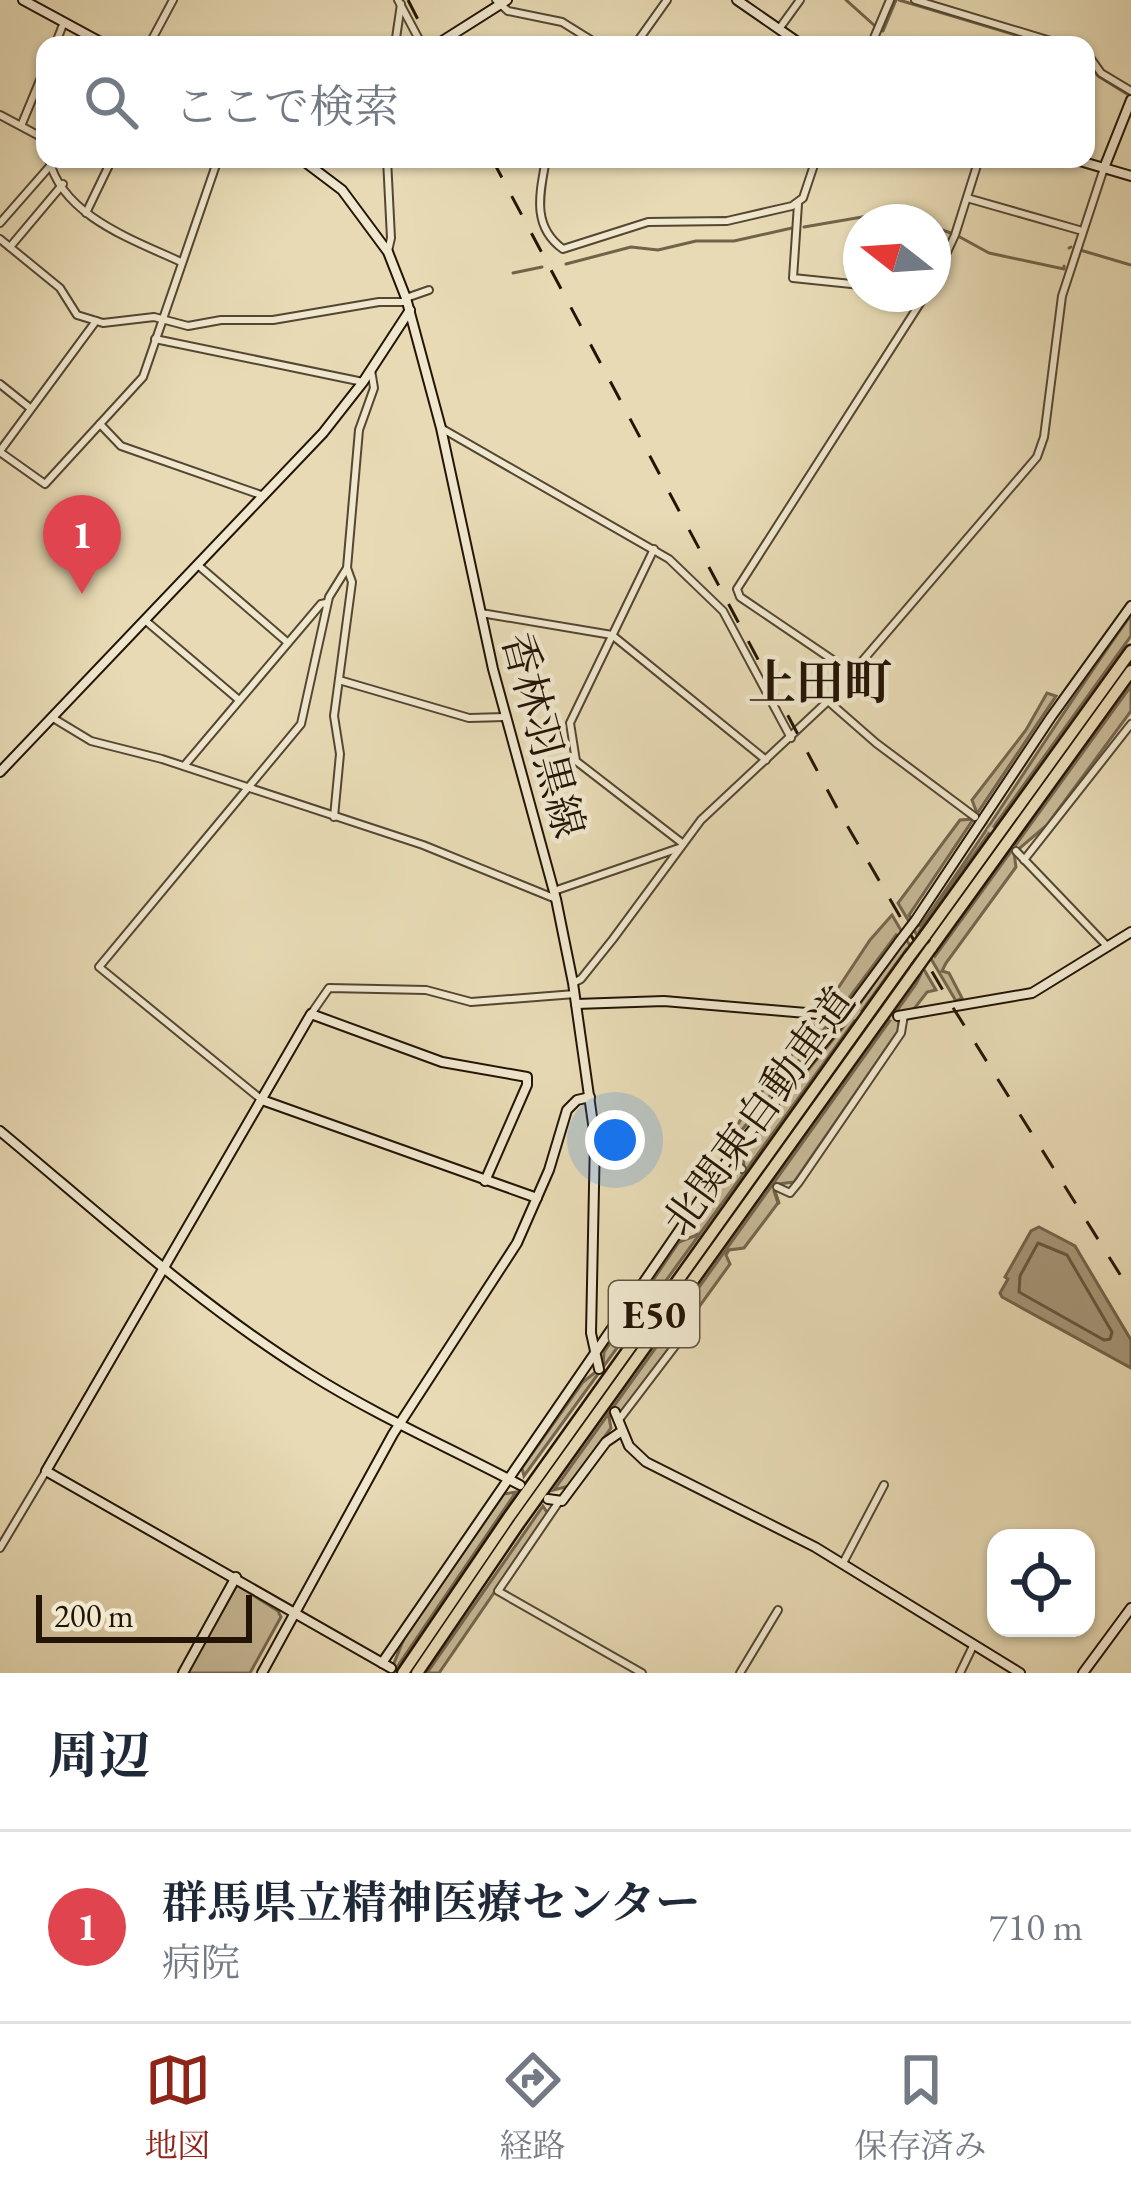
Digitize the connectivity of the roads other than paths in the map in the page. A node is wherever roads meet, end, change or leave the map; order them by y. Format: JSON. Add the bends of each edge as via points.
{"nodes":[{"id":1,"x":23,"y":0,"type":"edge"},
{"id":2,"x":173,"y":0,"type":"edge"},
{"id":3,"x":667,"y":0,"type":"edge"},
{"id":4,"x":737,"y":0,"type":"edge"},
{"id":5,"x":800,"y":0,"type":"edge"},
{"id":6,"x":890,"y":0,"type":"edge"},
{"id":7,"x":915,"y":0,"type":"edge"},
{"id":8,"x":400,"y":2,"type":"edge"},
{"id":9,"x":501,"y":2,"type":"edge"},
{"id":10,"x":64,"y":22,"type":"junction"},
{"id":11,"x":778,"y":29,"type":"junction"},
{"id":12,"x":59,"y":36,"type":"edge"},
{"id":13,"x":90,"y":36,"type":"edge"},
{"id":14,"x":154,"y":36,"type":"edge"},
{"id":15,"x":396,"y":36,"type":"edge"},
{"id":16,"x":417,"y":36,"type":"edge"},
{"id":17,"x":450,"y":36,"type":"edge"},
{"id":18,"x":584,"y":36,"type":"edge"},
{"id":19,"x":641,"y":36,"type":"edge"},
{"id":20,"x":788,"y":36,"type":"edge"},
{"id":21,"x":875,"y":36,"type":"edge"},
{"id":22,"x":1034,"y":36,"type":"edge"},
{"id":23,"x":1095,"y":65,"type":"edge"},
{"id":24,"x":36,"y":90,"type":"edge"},
{"id":25,"x":1131,"y":91,"type":"edge"},
{"id":26,"x":1131,"y":100,"type":"edge"},
{"id":27,"x":0,"y":115,"type":"edge"},
{"id":28,"x":21,"y":126,"type":"junction"},
{"id":29,"x":36,"y":134,"type":"edge"},
{"id":30,"x":1095,"y":165,"type":"edge"},
{"id":31,"x":45,"y":168,"type":"edge"},
{"id":32,"x":53,"y":168,"type":"edge"},
{"id":33,"x":108,"y":168,"type":"edge"},
{"id":34,"x":215,"y":168,"type":"edge"},
{"id":35,"x":313,"y":168,"type":"edge"},
{"id":36,"x":388,"y":168,"type":"edge"},
{"id":37,"x":545,"y":168,"type":"edge"},
{"id":38,"x":812,"y":168,"type":"edge"},
{"id":39,"x":976,"y":168,"type":"edge"},
{"id":40,"x":1104,"y":168,"type":"junction"},
{"id":41,"x":1131,"y":176,"type":"edge"},
{"id":42,"x":62,"y":184,"type":"junction"},
{"id":43,"x":968,"y":198,"type":"junction"},
{"id":44,"x":798,"y":204,"type":"junction"},
{"id":45,"x":86,"y":213,"type":"junction"},
{"id":46,"x":0,"y":223,"type":"edge"},
{"id":47,"x":1081,"y":230,"type":"junction"},
{"id":48,"x":0,"y":239,"type":"edge"},
{"id":49,"x":951,"y":239,"type":"edge"},
{"id":50,"x":10,"y":247,"type":"junction"},
{"id":51,"x":388,"y":252,"type":"junction"},
{"id":52,"x":181,"y":262,"type":"junction"},
{"id":53,"x":843,"y":283,"type":"edge"},
{"id":54,"x":429,"y":290,"type":"dead end"},
{"id":55,"x":408,"y":303,"type":"junction"},
{"id":56,"x":915,"y":312,"type":"edge"},
{"id":57,"x":162,"y":318,"type":"junction"},
{"id":58,"x":96,"y":321,"type":"junction"},
{"id":59,"x":155,"y":339,"type":"junction"},
{"id":60,"x":371,"y":370,"type":"junction"},
{"id":61,"x":363,"y":382,"type":"junction"},
{"id":62,"x":0,"y":384,"type":"edge"},
{"id":63,"x":30,"y":408,"type":"junction"},
{"id":64,"x":100,"y":424,"type":"junction"},
{"id":65,"x":441,"y":428,"type":"junction"},
{"id":66,"x":0,"y":452,"type":"edge"},
{"id":67,"x":266,"y":497,"type":"junction"},
{"id":68,"x":654,"y":549,"type":"junction"},
{"id":69,"x":199,"y":566,"type":"junction"},
{"id":70,"x":347,"y":568,"type":"junction"},
{"id":71,"x":327,"y":603,"type":"junction"},
{"id":72,"x":1131,"y":606,"type":"edge"},
{"id":73,"x":481,"y":613,"type":"junction"},
{"id":74,"x":146,"y":621,"type":"junction"},
{"id":75,"x":612,"y":635,"type":"junction"},
{"id":76,"x":288,"y":643,"type":"junction"},
{"id":77,"x":1131,"y":650,"type":"edge"},
{"id":78,"x":1131,"y":671,"type":"edge"},
{"id":79,"x":853,"y":673,"type":"junction"},
{"id":80,"x":340,"y":680,"type":"junction"},
{"id":81,"x":239,"y":700,"type":"junction"},
{"id":82,"x":828,"y":701,"type":"junction"},
{"id":83,"x":52,"y":717,"type":"junction"},
{"id":84,"x":505,"y":717,"type":"junction"},
{"id":85,"x":1131,"y":724,"type":"edge"},
{"id":86,"x":790,"y":738,"type":"junction"},
{"id":87,"x":766,"y":760,"type":"junction"},
{"id":88,"x":184,"y":766,"type":"junction"},
{"id":89,"x":0,"y":772,"type":"edge"},
{"id":90,"x":248,"y":788,"type":"junction"},
{"id":91,"x":975,"y":817,"type":"tunnel mouth"},
{"id":92,"x":334,"y":818,"type":"junction"},
{"id":93,"x":680,"y":846,"type":"junction"},
{"id":94,"x":1016,"y":850,"type":"tunnel mouth"},
{"id":95,"x":1024,"y":860,"type":"junction"},
{"id":96,"x":555,"y":895,"type":"junction"},
{"id":97,"x":1131,"y":932,"type":"edge"},
{"id":98,"x":928,"y":942,"type":"junction"},
{"id":99,"x":1108,"y":946,"type":"junction"},
{"id":100,"x":913,"y":963,"type":"junction"},
{"id":101,"x":575,"y":994,"type":"junction"},
{"id":102,"x":311,"y":1014,"type":"junction"},
{"id":103,"x":830,"y":1015,"type":"tunnel mouth"},
{"id":104,"x":901,"y":1016,"type":"joint"},
{"id":105,"x":590,"y":1096,"type":"junction"},
{"id":106,"x":262,"y":1100,"type":"junction"},
{"id":107,"x":0,"y":1131,"type":"edge"},
{"id":108,"x":729,"y":1158,"type":"junction"},
{"id":109,"x":742,"y":1168,"type":"dead end"},
{"id":110,"x":484,"y":1181,"type":"junction"},
{"id":111,"x":777,"y":1187,"type":"dead end"},
{"id":112,"x":536,"y":1198,"type":"junction"},
{"id":113,"x":161,"y":1267,"type":"junction"},
{"id":114,"x":685,"y":1334,"type":"dead end"},
{"id":115,"x":595,"y":1355,"type":"junction"},
{"id":116,"x":599,"y":1369,"type":"dead end"},
{"id":117,"x":618,"y":1421,"type":"junction"},
{"id":118,"x":399,"y":1424,"type":"junction"},
{"id":119,"x":46,"y":1471,"type":"junction"},
{"id":120,"x":507,"y":1478,"type":"junction"},
{"id":121,"x":520,"y":1485,"type":"dead end"},
{"id":122,"x":884,"y":1485,"type":"dead end"},
{"id":123,"x":553,"y":1501,"type":"joint"},
{"id":124,"x":0,"y":1548,"type":"edge"},
{"id":125,"x":844,"y":1563,"type":"junction"},
{"id":126,"x":236,"y":1577,"type":"junction"},
{"id":127,"x":1131,"y":1608,"type":"edge"},
{"id":128,"x":778,"y":1610,"type":"dead end"},
{"id":129,"x":294,"y":1616,"type":"junction"},
{"id":130,"x":975,"y":1644,"type":"junction"},
{"id":131,"x":392,"y":1668,"type":"edge"},
{"id":132,"x":183,"y":1673,"type":"edge"},
{"id":133,"x":262,"y":1673,"type":"edge"},
{"id":134,"x":376,"y":1673,"type":"edge"},
{"id":135,"x":417,"y":1673,"type":"edge"},
{"id":136,"x":642,"y":1673,"type":"edge"},
{"id":137,"x":740,"y":1673,"type":"edge"},
{"id":138,"x":960,"y":1673,"type":"edge"},
{"id":139,"x":1020,"y":1673,"type":"edge"},
{"id":140,"x":1083,"y":1673,"type":"edge"}],
"edges":[{"from":1,"to":10,"type":"street"},
{"from":2,"to":14,"type":"street"},
{"from":3,"to":19,"type":"street"},
{"from":4,"to":11,"type":"street"},
{"from":5,"to":11,"type":"street"},
{"from":6,"to":21,"type":"street"},
{"from":7,"to":22,"type":"street"},
{"from":8,"to":15,"type":"street"},
{"from":8,"to":16,"type":"street"},
{"from":9,"to":17,"type":"street"},
{"from":9,"to":18,"type":"street"},
{"from":10,"to":12,"type":"street"},
{"from":10,"to":13,"type":"street"},
{"from":11,"to":20,"type":"street"},
{"from":23,"to":25,"type":"street"},
{"from":24,"to":28,"type":"street"},
{"from":26,"to":40,"type":"street"},
{"from":27,"to":28,"type":"street"},
{"from":28,"to":29,"type":"street"},
{"from":30,"to":40,"type":"street"},
{"from":31,"to":46,"type":"street"},
{"from":32,"to":42,"type":"street"},
{"from":33,"to":45,"type":"street"},
{"from":34,"to":52,"type":"street"},
{"from":35,"to":51,"type":"street","name":"香林羽黒線","via":[[342,190]]},
{"from":36,"to":51,"type":"street"},
{"from":37,"to":44,"type":"street","via":[[538,212],[560,249],[648,223],[723,221]]},
{"from":38,"to":44,"type":"street"},
{"from":39,"to":43,"type":"street"},
{"from":40,"to":41,"type":"street"},
{"from":40,"to":47,"type":"street"},
{"from":42,"to":45,"type":"street"},
{"from":42,"to":50,"type":"street"},
{"from":43,"to":47,"type":"street"},
{"from":43,"to":49,"type":"street"},
{"from":44,"to":53,"type":"street","via":[[793,278]]},
{"from":45,"to":52,"type":"street"},
{"from":47,"to":79,"type":"street","via":[[1062,296],[1039,453]]},
{"from":48,"to":50,"type":"street"},
{"from":50,"to":58,"type":"street","via":[[60,288],[77,315]]},
{"from":51,"to":55,"type":"street","name":"香林羽黒線"},
{"from":52,"to":57,"type":"street"},
{"from":54,"to":55,"type":"street"},
{"from":55,"to":57,"type":"street","via":[[188,326]]},
{"from":55,"to":60,"type":"street"},
{"from":55,"to":65,"type":"street","name":"香林羽黒線"},
{"from":56,"to":79,"type":"street","via":[[737,590]]},
{"from":57,"to":58,"type":"street"},
{"from":57,"to":59,"type":"street"},
{"from":58,"to":63,"type":"street"},
{"from":59,"to":61,"type":"street"},
{"from":59,"to":64,"type":"street","via":[[143,377]]},
{"from":60,"to":61,"type":"street"},
{"from":60,"to":70,"type":"street"},
{"from":61,"to":67,"type":"street"},
{"from":62,"to":63,"type":"street"},
{"from":63,"to":66,"type":"street"},
{"from":64,"to":66,"type":"street","via":[[45,484]]},
{"from":64,"to":67,"type":"street","via":[[121,446]]},
{"from":65,"to":68,"type":"street"},
{"from":65,"to":73,"type":"street","name":"香林羽黒線"},
{"from":67,"to":69,"type":"street"},
{"from":68,"to":75,"type":"street"},
{"from":68,"to":86,"type":"street","via":[[723,611]]},
{"from":69,"to":74,"type":"street"},
{"from":69,"to":76,"type":"street"},
{"from":70,"to":71,"type":"street"},
{"from":70,"to":80,"type":"street"},
{"from":71,"to":76,"type":"street"},
{"from":71,"to":90,"type":"street","via":[[303,719]]},
{"from":72,"to":108,"type":"street","bridge":true,"via":[[915,921]]},
{"from":73,"to":75,"type":"street"},
{"from":73,"to":84,"type":"street","name":"香林羽黒線"},
{"from":74,"to":81,"type":"street"},
{"from":74,"to":83,"type":"street"},
{"from":75,"to":87,"type":"street"},
{"from":75,"to":93,"type":"street","via":[[570,723],[577,761]]},
{"from":76,"to":81,"type":"street"},
{"from":77,"to":98,"type":"highway","name":"北関東自動車道","number":"E50"},
{"from":78,"to":98,"type":"highway","name":"北関東自動車道","number":"E50"},
{"from":79,"to":82,"type":"street"},
{"from":80,"to":84,"type":"street","via":[[469,718]]},
{"from":80,"to":92,"type":"street"},
{"from":81,"to":88,"type":"street"},
{"from":82,"to":86,"type":"street"},
{"from":82,"to":91,"type":"street"},
{"from":83,"to":88,"type":"street","via":[[91,740]]},
{"from":83,"to":89,"type":"street"},
{"from":84,"to":96,"type":"street","name":"香林羽黒線"},
{"from":85,"to":95,"type":"street"},
{"from":86,"to":87,"type":"street"},
{"from":87,"to":93,"type":"street"},
{"from":88,"to":90,"type":"street"},
{"from":90,"to":92,"type":"street"},
{"from":90,"to":106,"type":"street","via":[[99,967]]},
{"from":92,"to":96,"type":"street"},
{"from":93,"to":96,"type":"street"},
{"from":93,"to":101,"type":"street"},
{"from":94,"to":95,"type":"street"},
{"from":95,"to":99,"type":"street"},
{"from":96,"to":101,"type":"street","name":"香林羽黒線"},
{"from":97,"to":99,"type":"street"},
{"from":98,"to":100,"type":"highway","name":"北関東自動車道","number":"E50","bridge":true},
{"from":99,"to":104,"type":"street","via":[[1032,993]]},
{"from":100,"to":131,"type":"highway","name":"北関東自動車道","number":"E50"},
{"from":100,"to":135,"type":"highway","name":"北関東自動車道","number":"E50"},
{"from":101,"to":102,"type":"street","via":[[471,1002],[426,990],[331,988]]},
{"from":101,"to":103,"type":"street"},
{"from":101,"to":105,"type":"street","name":"香林羽黒線"},
{"from":102,"to":106,"type":"street"},
{"from":102,"to":110,"type":"street","via":[[442,1062],[527,1077]]},
{"from":104,"to":111,"type":"street","via":[[901,1033],[799,1182],[790,1193]]},
{"from":105,"to":112,"type":"street","via":[[567,1110]]},
{"from":105,"to":115,"type":"street","name":"香林羽黒線"},
{"from":106,"to":110,"type":"street"},
{"from":106,"to":113,"type":"street"},
{"from":107,"to":113,"type":"street"},
{"from":108,"to":109,"type":"street"},
{"from":108,"to":115,"type":"street"},
{"from":110,"to":112,"type":"street"},
{"from":112,"to":118,"type":"street","via":[[499,1275]]},
{"from":113,"to":118,"type":"street","via":[[308,1372]]},
{"from":113,"to":119,"type":"street"},
{"from":114,"to":117,"type":"street"},
{"from":115,"to":116,"type":"street","name":"香林羽黒線"},
{"from":115,"to":120,"type":"street"},
{"from":117,"to":123,"type":"street"},
{"from":117,"to":125,"type":"street","via":[[650,1465]]},
{"from":118,"to":120,"type":"street"},
{"from":118,"to":129,"type":"street"},
{"from":119,"to":124,"type":"street"},
{"from":119,"to":126,"type":"street"},
{"from":120,"to":121,"type":"street"},
{"from":120,"to":131,"type":"street"},
{"from":122,"to":125,"type":"street"},
{"from":123,"to":136,"type":"street","via":[[498,1592]]},
{"from":125,"to":130,"type":"street"},
{"from":126,"to":129,"type":"street"},
{"from":126,"to":132,"type":"street"},
{"from":127,"to":140,"type":"street"},
{"from":128,"to":137,"type":"street"},
{"from":129,"to":131,"type":"street"},
{"from":129,"to":133,"type":"street"},
{"from":130,"to":138,"type":"street"},
{"from":130,"to":139,"type":"street"},
{"from":131,"to":134,"type":"street"}]}
